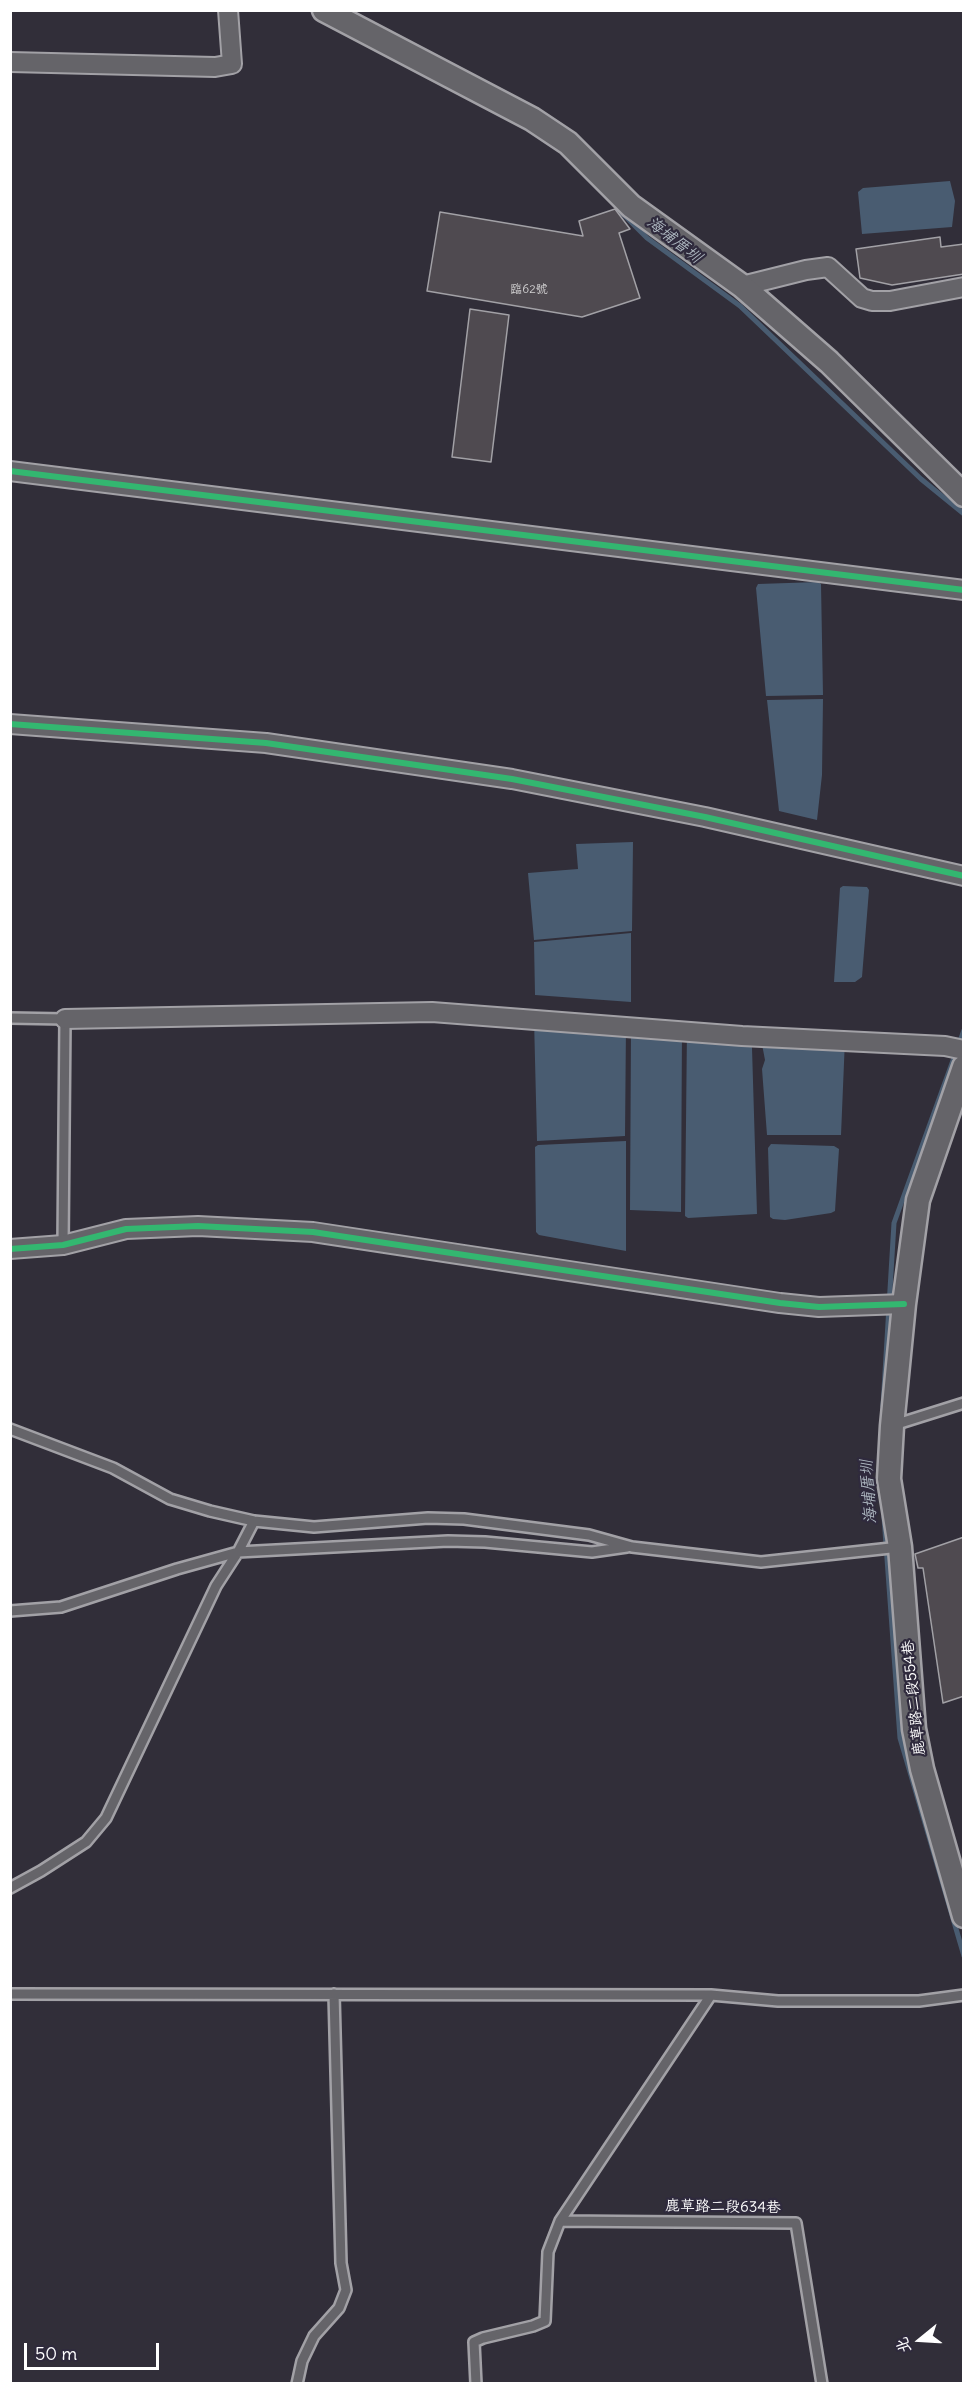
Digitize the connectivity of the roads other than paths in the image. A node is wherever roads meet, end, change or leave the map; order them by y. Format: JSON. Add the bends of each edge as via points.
{"nodes":[{"id":1,"x":228,"y":10,"type":"edge"},
{"id":2,"x":324,"y":10,"type":"edge"},
{"id":3,"x":10,"y":62,"type":"edge"},
{"id":4,"x":742,"y":286,"type":"junction"},
{"id":5,"x":963,"y":287,"type":"edge"},
{"id":6,"x":10,"y":471,"type":"edge"},
{"id":7,"x":963,"y":495,"type":"edge"},
{"id":8,"x":963,"y":590,"type":"edge"},
{"id":9,"x":10,"y":724,"type":"edge"},
{"id":10,"x":963,"y":876,"type":"edge"},
{"id":11,"x":10,"y":1018,"type":"edge"},
{"id":12,"x":65,"y":1019,"type":"junction"},
{"id":13,"x":963,"y":1050,"type":"edge"},
{"id":14,"x":963,"y":1067,"type":"edge"},
{"id":15,"x":63,"y":1245,"type":"junction"},
{"id":16,"x":10,"y":1249,"type":"edge"},
{"id":17,"x":904,"y":1304,"type":"junction"},
{"id":18,"x":963,"y":1403,"type":"edge"},
{"id":19,"x":892,"y":1425,"type":"junction"},
{"id":20,"x":10,"y":1429,"type":"edge"},
{"id":21,"x":254,"y":1521,"type":"junction"},
{"id":22,"x":632,"y":1547,"type":"junction"},
{"id":23,"x":900,"y":1547,"type":"junction"},
{"id":24,"x":238,"y":1552,"type":"junction"},
{"id":25,"x":10,"y":1611,"type":"edge"},
{"id":26,"x":10,"y":1888,"type":"edge"},
{"id":27,"x":963,"y":1916,"type":"edge"},
{"id":28,"x":10,"y":1994,"type":"edge"},
{"id":29,"x":334,"y":1994,"type":"junction"},
{"id":30,"x":711,"y":1995,"type":"junction"},
{"id":31,"x":963,"y":1995,"type":"edge"},
{"id":32,"x":560,"y":2221,"type":"junction"},
{"id":33,"x":297,"y":2384,"type":"edge"},
{"id":34,"x":476,"y":2384,"type":"edge"},
{"id":35,"x":822,"y":2384,"type":"edge"}],
"edges":[{"from":1,"to":3,"type":"street","via":[[232,64],[215,67]]},
{"from":2,"to":4,"type":"street","via":[[568,142],[631,206]]},
{"from":4,"to":5,"type":"street","via":[[828,267],[862,298],[873,301]]},
{"from":4,"to":7,"type":"street","via":[[829,362]]},
{"from":6,"to":8,"type":"street"},
{"from":9,"to":10,"type":"street","via":[[266,743],[512,779],[705,817]]},
{"from":11,"to":12,"type":"lane"},
{"from":12,"to":13,"type":"street","via":[[432,1012]]},
{"from":12,"to":15,"type":"lane"},
{"from":14,"to":17,"type":"street","name":"鹿草路二段554巷","via":[[918,1200]]},
{"from":15,"to":16,"type":"street"},
{"from":15,"to":17,"type":"street","via":[[126,1229],[198,1226],[313,1232],[780,1303],[819,1307]]},
{"from":17,"to":19,"type":"street","name":"鹿草路二段554巷"},
{"from":18,"to":19,"type":"lane"},
{"from":19,"to":23,"type":"street","name":"鹿草路二段554巷","via":[[889,1479]]},
{"from":20,"to":21,"type":"lane","via":[[113,1468],[170,1499]]},
{"from":21,"to":22,"type":"lane","via":[[314,1527],[464,1519],[589,1535]]},
{"from":21,"to":24,"type":"lane"},
{"from":22,"to":23,"type":"lane","via":[[762,1562]]},
{"from":22,"to":24,"type":"lane","via":[[592,1552],[448,1541]]},
{"from":23,"to":27,"type":"street","name":"鹿草路二段554巷","via":[[914,1729]]},
{"from":24,"to":25,"type":"lane","via":[[61,1607]]},
{"from":24,"to":26,"type":"lane","via":[[216,1586],[106,1818],[86,1842]]},
{"from":28,"to":29,"type":"lane"},
{"from":29,"to":30,"type":"lane"},
{"from":29,"to":33,"type":"lane","via":[[341,2263],[346,2290],[339,2308],[315,2336],[302,2361]]},
{"from":30,"to":31,"type":"lane","via":[[778,2001],[919,2001]]},
{"from":30,"to":32,"type":"lane"},
{"from":32,"to":34,"type":"lane","via":[[548,2252],[545,2321],[474,2342]]},
{"from":32,"to":35,"type":"lane","name":"鹿草路二段634巷","via":[[796,2223]]}]}
